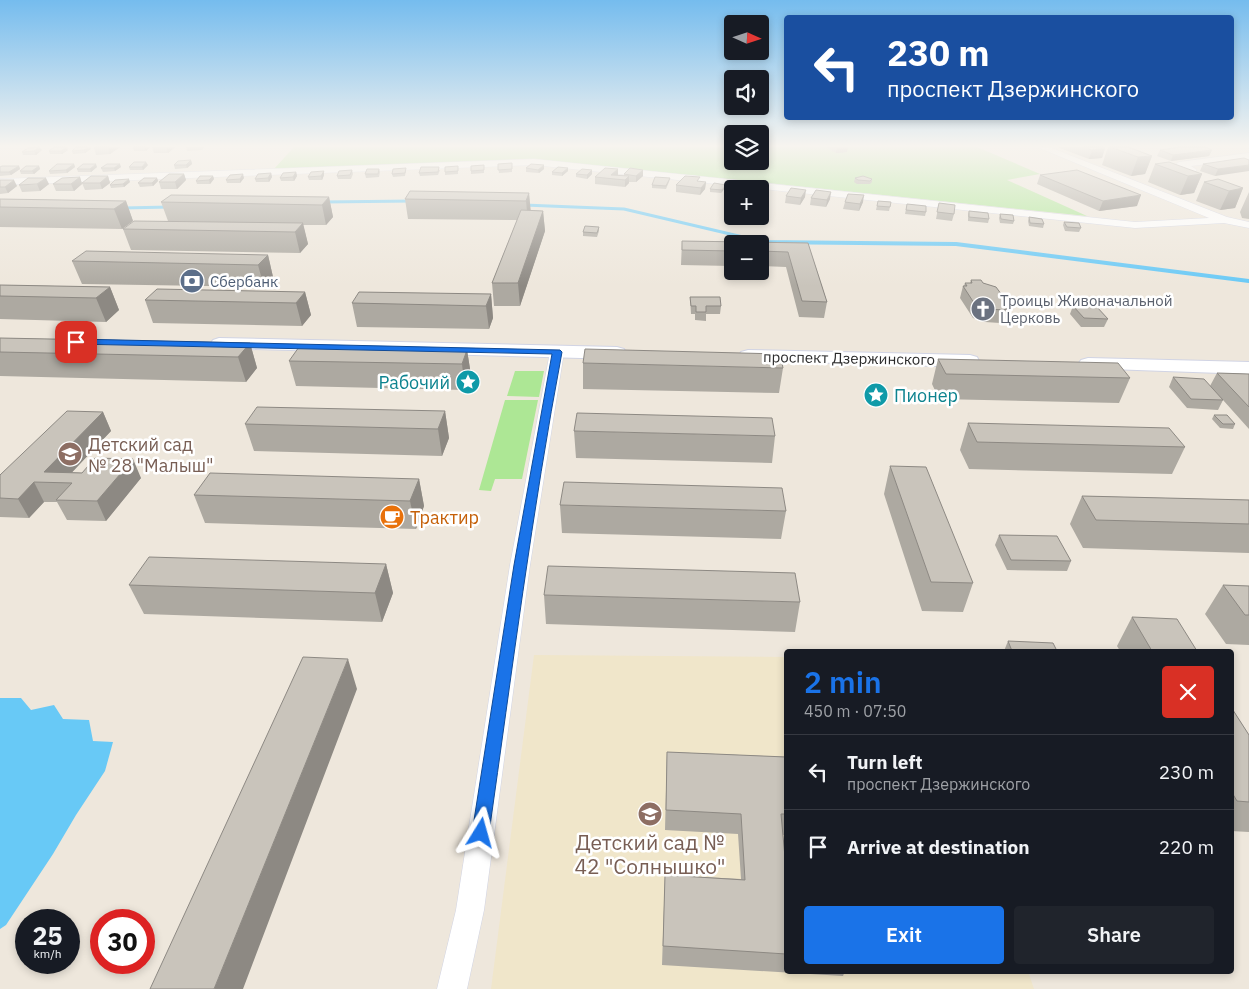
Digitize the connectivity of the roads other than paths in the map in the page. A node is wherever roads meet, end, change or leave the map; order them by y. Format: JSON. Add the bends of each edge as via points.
{"nodes":[{"id":1,"x":831,"y":193,"type":"edge"},
{"id":2,"x":1157,"y":193,"type":"edge"},
{"id":3,"x":1224,"y":220,"type":"junction"},
{"id":4,"x":1249,"y":224,"type":"edge"},
{"id":5,"x":206,"y":344,"type":"edge"},
{"id":6,"x":557,"y":352,"type":"junction"},
{"id":7,"x":639,"y":353,"type":"edge"},
{"id":8,"x":726,"y":355,"type":"edge"},
{"id":9,"x":983,"y":362,"type":"edge"},
{"id":10,"x":1070,"y":364,"type":"edge"},
{"id":11,"x":1249,"y":368,"type":"edge"},
{"id":12,"x":452,"y":989,"type":"edge"}],
"edges":[{"from":1,"to":3,"type":"street","via":[[1135,225]]},
{"from":2,"to":3,"type":"street"},
{"from":3,"to":4,"type":"street"},
{"from":5,"to":6,"type":"street"},
{"from":6,"to":7,"type":"street"},
{"from":6,"to":12,"type":"street","via":[[522,556],[470,910]]},
{"from":8,"to":9,"type":"street","name":"проспект Дзержинского"},
{"from":10,"to":11,"type":"street"}]}
